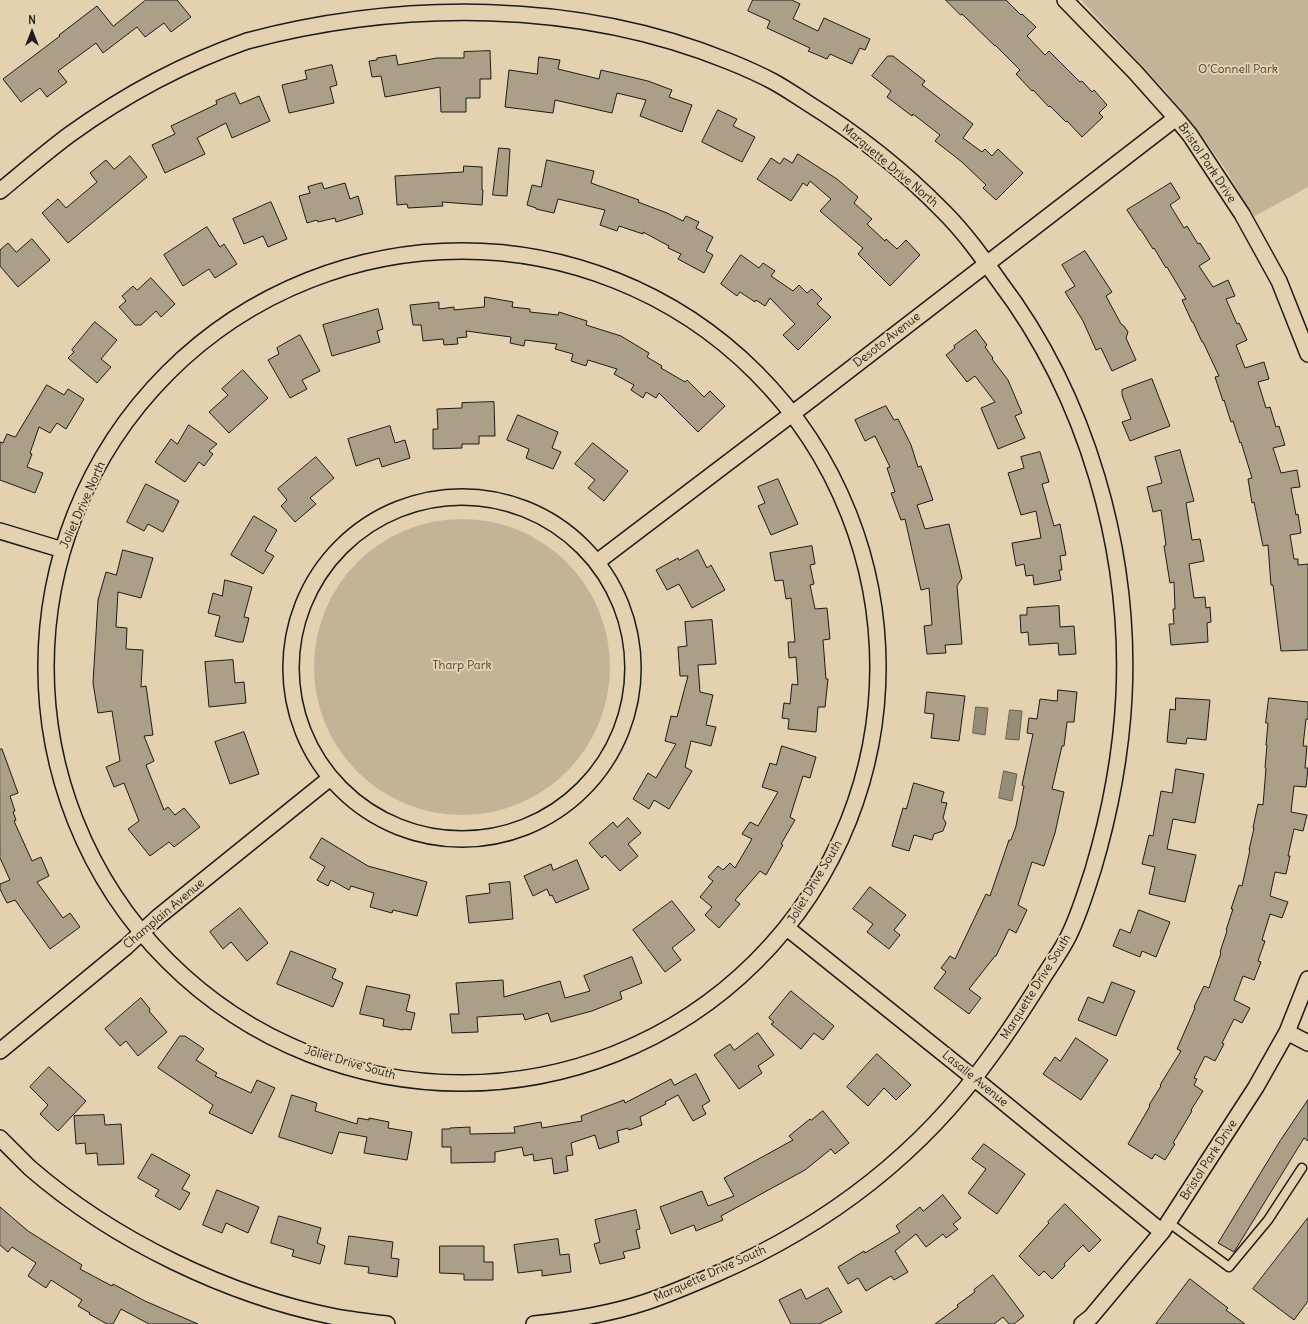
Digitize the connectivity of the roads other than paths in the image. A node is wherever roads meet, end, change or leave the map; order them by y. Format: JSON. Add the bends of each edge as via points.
{"nodes":[{"id":1,"x":1065,"y":0,"type":"edge"},
{"id":2,"x":1176,"y":118,"type":"junction"},
{"id":3,"x":0,"y":191,"type":"edge"},
{"id":4,"x":987,"y":263,"type":"junction"},
{"id":5,"x":1308,"y":354,"type":"edge"},
{"id":6,"x":791,"y":414,"type":"junction"},
{"id":7,"x":0,"y":531,"type":"edge"},
{"id":8,"x":63,"y":550,"type":"junction"},
{"id":9,"x":597,"y":562,"type":"junction"},
{"id":10,"x":329,"y":779,"type":"junction"},
{"id":11,"x":787,"y":928,"type":"junction"},
{"id":12,"x":142,"y":933,"type":"junction"},
{"id":13,"x":1308,"y":979,"type":"edge"},
{"id":14,"x":1287,"y":1032,"type":"junction"},
{"id":15,"x":1308,"y":1043,"type":"edge"},
{"id":16,"x":0,"y":1051,"type":"edge"},
{"id":17,"x":975,"y":1078,"type":"junction"},
{"id":18,"x":0,"y":1138,"type":"edge"},
{"id":19,"x":1302,"y":1168,"type":"dead end"},
{"id":20,"x":1165,"y":1227,"type":"junction"},
{"id":21,"x":387,"y":1324,"type":"edge"},
{"id":22,"x":534,"y":1324,"type":"edge"},
{"id":23,"x":1082,"y":1324,"type":"edge"}],
"edges":[{"from":1,"to":2,"type":"street","name":"Bristol Park Drive"},
{"from":2,"to":4,"type":"street","name":"Desoto Avenue"},
{"from":2,"to":5,"type":"street","name":"Bristol Park Drive","via":[[1242,214],[1279,282]]},
{"from":3,"to":4,"type":"street","name":"Marquette Drive North","via":[[61,141],[110,107],[151,83],[217,52],[312,23],[382,10],[430,6],[502,6],[595,18],[668,37],[714,54],[774,82],[839,123],[900,171],[944,212]]},
{"from":4,"to":6,"type":"street","name":"Desoto Avenue"},
{"from":4,"to":17,"type":"street","name":"Marquette Drive South","via":[[1032,329],[1073,410],[1089,453],[1109,523],[1118,570],[1125,674],[1122,732],[1114,785],[1085,893],[1067,939],[1011,1029]]},
{"from":6,"to":8,"type":"street","name":"Joliet Drive North","via":[[764,380],[709,332],[679,312],[618,281],[544,258],[494,252],[442,251],[386,258],[320,276],[260,303],[211,336],[167,374],[117,434],[86,493]]},
{"from":6,"to":9,"type":"street","name":"Desoto Avenue"},
{"from":6,"to":11,"type":"street","name":"Joliet Drive South","via":[[829,469],[858,536],[875,607],[878,673],[868,764],[852,817],[819,881]]},
{"from":7,"to":8,"type":"street"},
{"from":8,"to":12,"type":"street","name":"Joliet Drive North","via":[[55,570],[48,605],[44,647],[45,692],[60,785],[81,837],[108,887]]},
{"from":9,"to":10,"type":"street","via":[[615,590],[628,621],[634,666],[628,713],[610,756],[577,797],[529,827],[493,837],[452,840],[400,829],[356,804]]},
{"from":9,"to":10,"type":"street","via":[[575,539],[549,520],[508,503],[450,497],[422,501],[395,510],[365,526],[339,548],[312,583],[294,628],[289,670],[300,728]]},
{"from":10,"to":12,"type":"street","name":"Champlain Avenue","via":[[158,917]]},
{"from":11,"to":12,"type":"street","name":"Joliet Drive South","via":[[722,994],[693,1014],[643,1042],[607,1057],[553,1072],[496,1082],[431,1082],[395,1077],[332,1061],[291,1045],[205,993]]},
{"from":11,"to":17,"type":"street","name":"Lasalle Avenue"},
{"from":12,"to":16,"type":"street","name":"Champlain Avenue"},
{"from":13,"to":14,"type":"street","name":"Bristol Park Drive"},
{"from":14,"to":15,"type":"street"},
{"from":14,"to":20,"type":"street","name":"Bristol Park Drive","via":[[1256,1087]]},
{"from":17,"to":20,"type":"street","name":"Lasalle Avenue"},
{"from":17,"to":22,"type":"street","name":"Marquette Drive South","via":[[946,1113],[908,1151],[860,1191],[811,1226],[749,1260],[643,1303],[595,1315]]},
{"from":18,"to":21,"type":"street","via":[[60,1192],[94,1216],[126,1236],[203,1275],[293,1306],[336,1317]]},
{"from":19,"to":20,"type":"lane","via":[[1268,1220],[1229,1267]]},
{"from":20,"to":23,"type":"street","name":"Bristol Park Drive","via":[[1091,1317]]}]}
